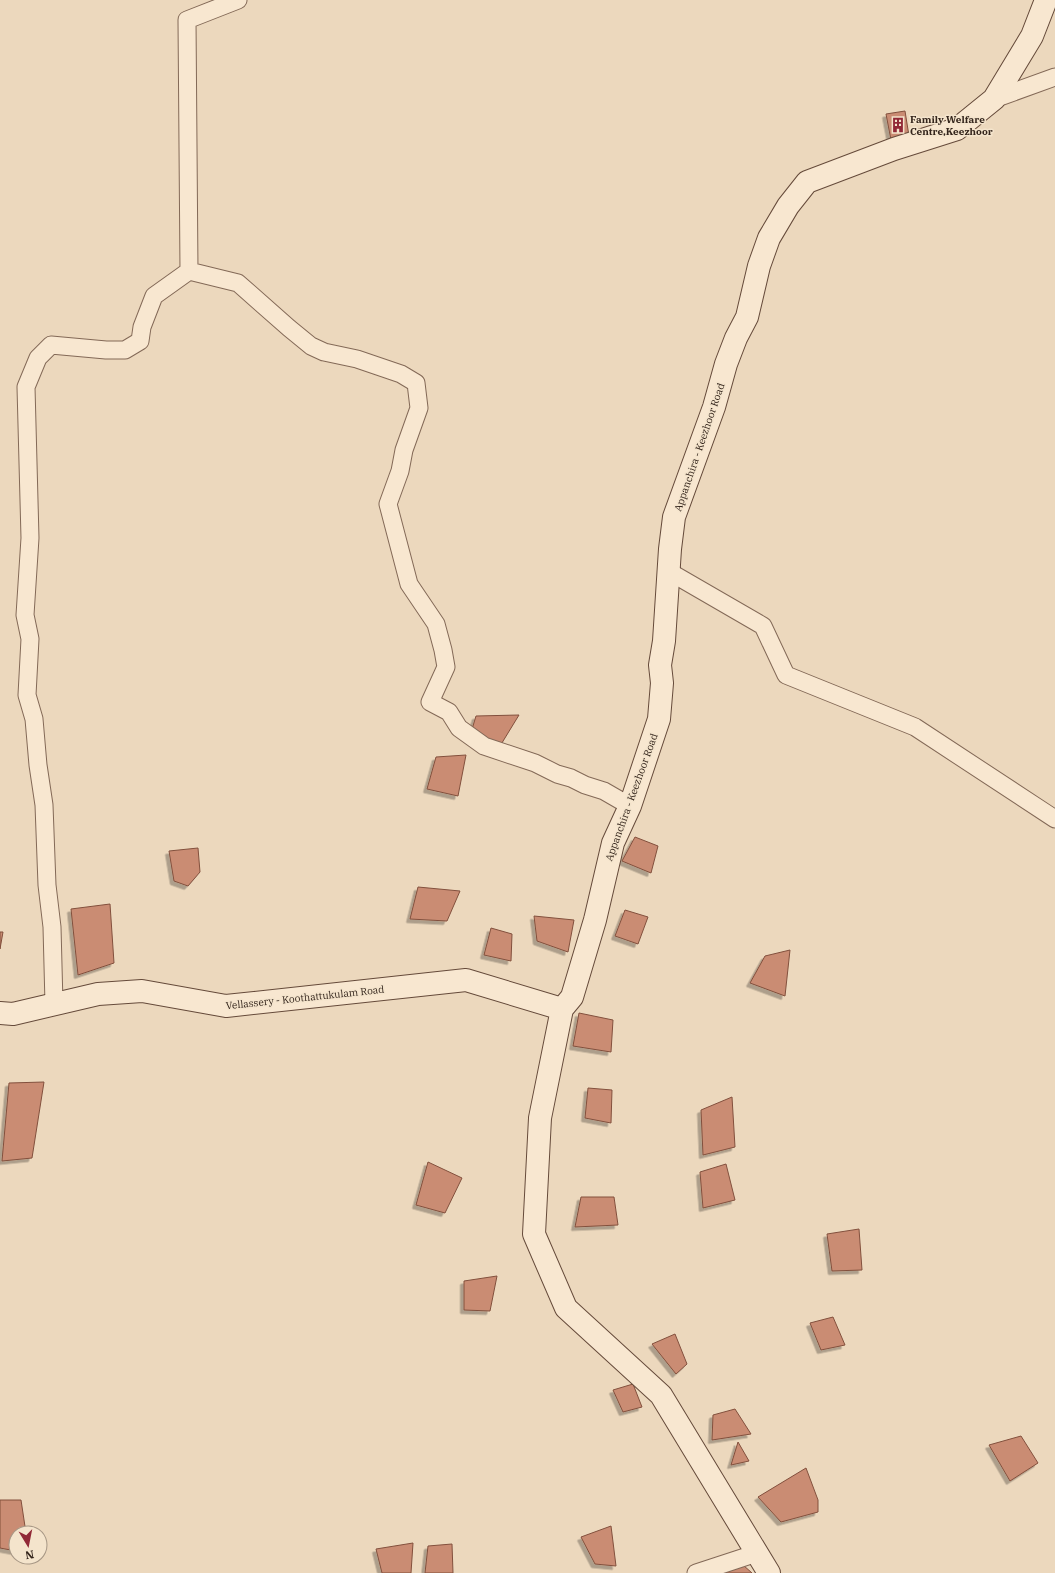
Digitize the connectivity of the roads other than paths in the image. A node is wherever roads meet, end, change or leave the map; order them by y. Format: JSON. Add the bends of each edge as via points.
{"nodes":[{"id":1,"x":238,"y":0,"type":"edge"},
{"id":2,"x":1046,"y":0,"type":"edge"},
{"id":3,"x":1055,"y":77,"type":"edge"},
{"id":4,"x":994,"y":100,"type":"junction"},
{"id":5,"x":189,"y":270,"type":"junction"},
{"id":6,"x":668,"y":571,"type":"junction"},
{"id":7,"x":630,"y":806,"type":"junction"},
{"id":8,"x":1055,"y":819,"type":"edge"},
{"id":9,"x":54,"y":1004,"type":"junction"},
{"id":10,"x":562,"y":1009,"type":"junction"},
{"id":11,"x":0,"y":1013,"type":"edge"},
{"id":12,"x":757,"y":1553,"type":"junction"},
{"id":13,"x":696,"y":1573,"type":"edge"},
{"id":14,"x":769,"y":1573,"type":"edge"}],
"edges":[{"from":1,"to":5,"type":"street","via":[[187,20]]},
{"from":2,"to":4,"type":"main road","name":"Appanchira - Keezhoor Road","via":[[1032,36]]},
{"from":3,"to":4,"type":"street"},
{"from":4,"to":6,"type":"main road","name":"Appanchira - Keezhoor Road","via":[[957,129],[834,170],[807,182],[788,206],[766,245],[747,317],[726,364],[714,407],[674,517]]},
{"from":5,"to":7,"type":"street","via":[[238,283],[311,346],[401,374],[416,383],[419,408],[388,504],[409,584],[436,624],[443,650],[446,667],[430,702],[449,712],[459,728],[484,746],[604,790]]},
{"from":5,"to":9,"type":"street","via":[[154,296],[142,327],[140,341],[125,350],[50,345],[38,358],[26,387],[30,538],[25,615],[30,639],[27,695],[34,719],[44,804]]},
{"from":6,"to":7,"type":"main road","name":"Appanchira - Keezhoor Road","via":[[660,665],[662,683],[659,719]]},
{"from":6,"to":8,"type":"street","via":[[763,626],[786,674],[915,727]]},
{"from":7,"to":10,"type":"main road","name":"Appanchira - Keezhoor Road","via":[[612,843],[595,920],[572,997]]},
{"from":9,"to":10,"type":"main road","name":"Vellassery - Koothattukulam Road","via":[[98,994],[142,990],[226,1006],[466,980]]},
{"from":9,"to":11,"type":"main road","name":"Vellassery - Koothattukulam Road","via":[[13,1014]]},
{"from":10,"to":12,"type":"main road","via":[[540,1118],[534,1234],[566,1308],[661,1395]]},
{"from":12,"to":13,"type":"street"},
{"from":12,"to":14,"type":"main road"}]}
